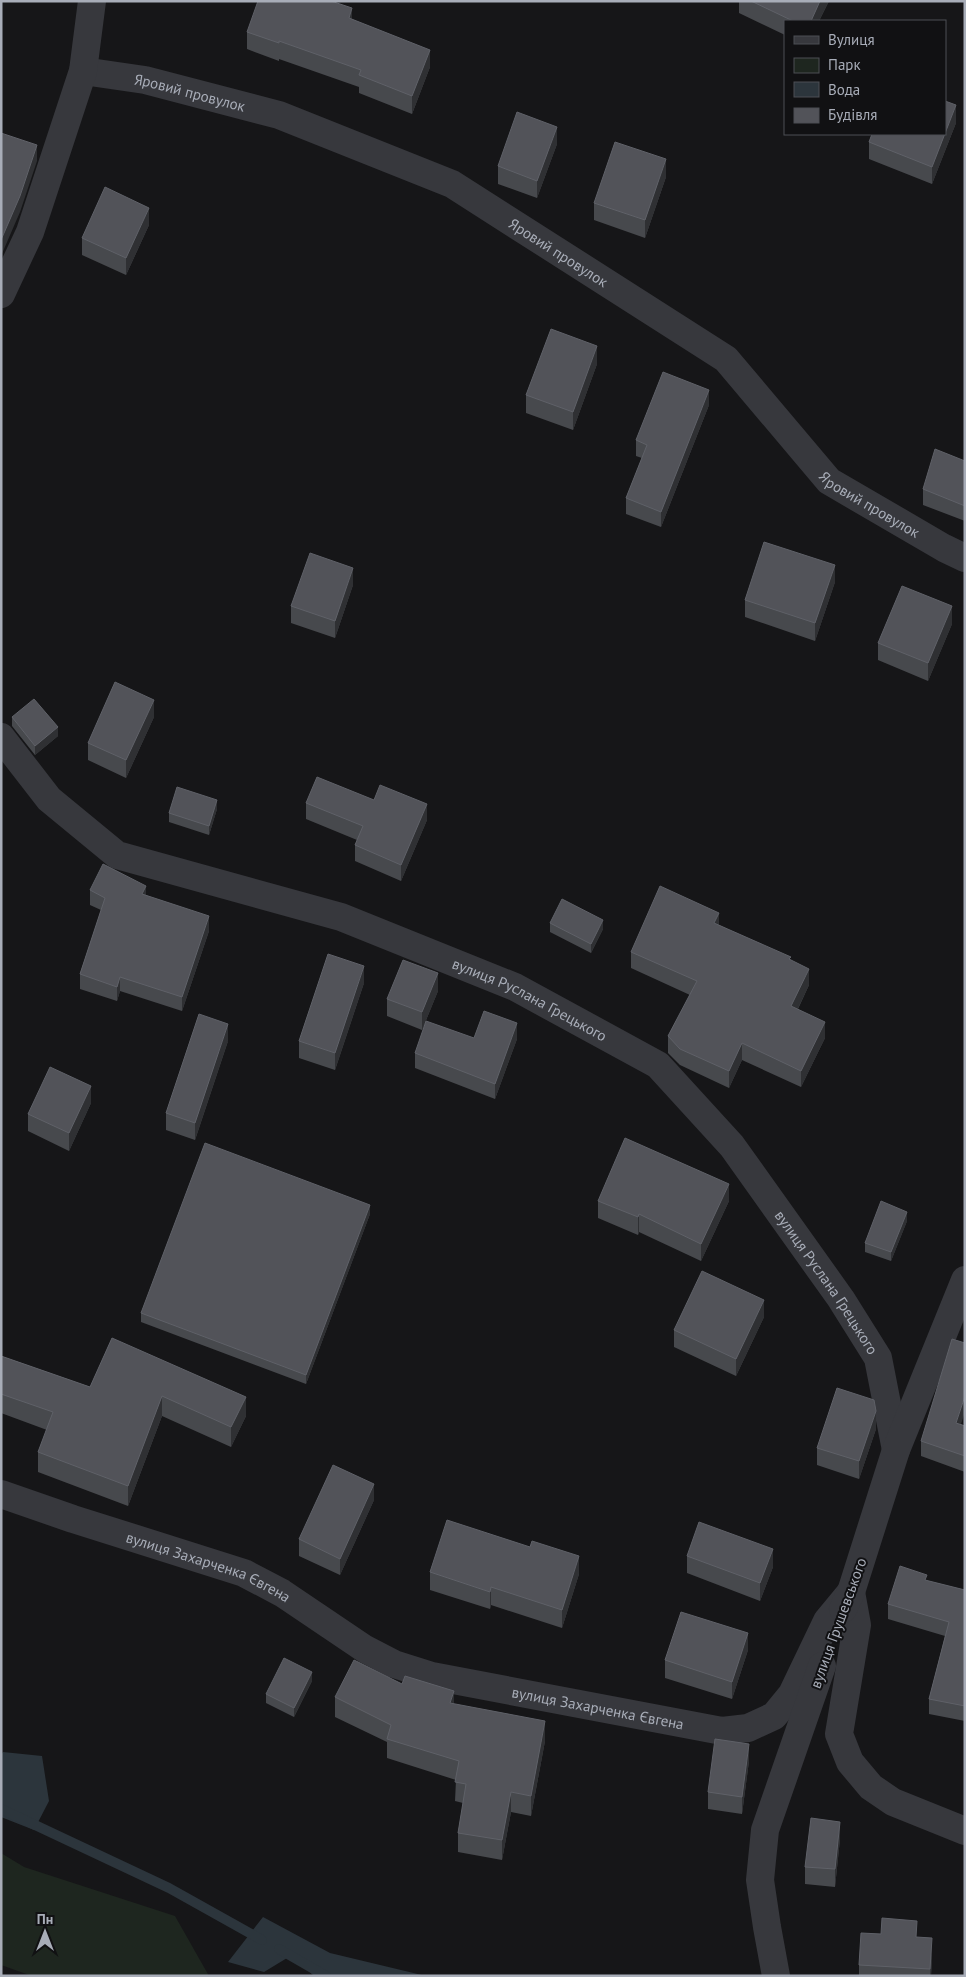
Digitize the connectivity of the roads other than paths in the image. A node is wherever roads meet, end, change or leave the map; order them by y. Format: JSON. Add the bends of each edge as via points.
{"nodes":[{"id":1,"x":92,"y":1,"type":"edge"},
{"id":2,"x":83,"y":71,"type":"junction"},
{"id":3,"x":1,"y":294,"type":"edge"},
{"id":4,"x":965,"y":558,"type":"edge"},
{"id":5,"x":1,"y":737,"type":"edge"},
{"id":6,"x":965,"y":1280,"type":"edge"},
{"id":7,"x":896,"y":1450,"type":"junction"},
{"id":8,"x":1,"y":1494,"type":"edge"},
{"id":9,"x":851,"y":1592,"type":"junction"},
{"id":10,"x":965,"y":1831,"type":"edge"},
{"id":11,"x":776,"y":1976,"type":"edge"}],
"edges":[{"from":1,"to":2,"type":"street"},
{"from":2,"to":3,"type":"street","via":[[30,232]]},
{"from":2,"to":4,"type":"street","name":"Яровий провулок","via":[[145,80],[279,115],[452,184],[726,359],[829,481]]},
{"from":5,"to":7,"type":"street","name":"вулиця Руслана Грецького","via":[[49,799],[117,855],[341,918],[515,988],[658,1065],[732,1146],[841,1299],[878,1358]]},
{"from":6,"to":7,"type":"street","name":"вулиця Грушевського"},
{"from":7,"to":9,"type":"street","name":"вулиця Грушевського"},
{"from":8,"to":9,"type":"street","name":"вулиця Захарченка Євгена","via":[[244,1573],[282,1593],[365,1649],[394,1664],[432,1676],[722,1731],[748,1728],[774,1716],[792,1694],[827,1620]]},
{"from":9,"to":10,"type":"street","via":[[857,1625],[839,1734],[850,1762],[871,1787],[893,1802]]},
{"from":9,"to":11,"type":"street","name":"вулиця Грушевського","via":[[765,1830],[760,1880]]}]}
